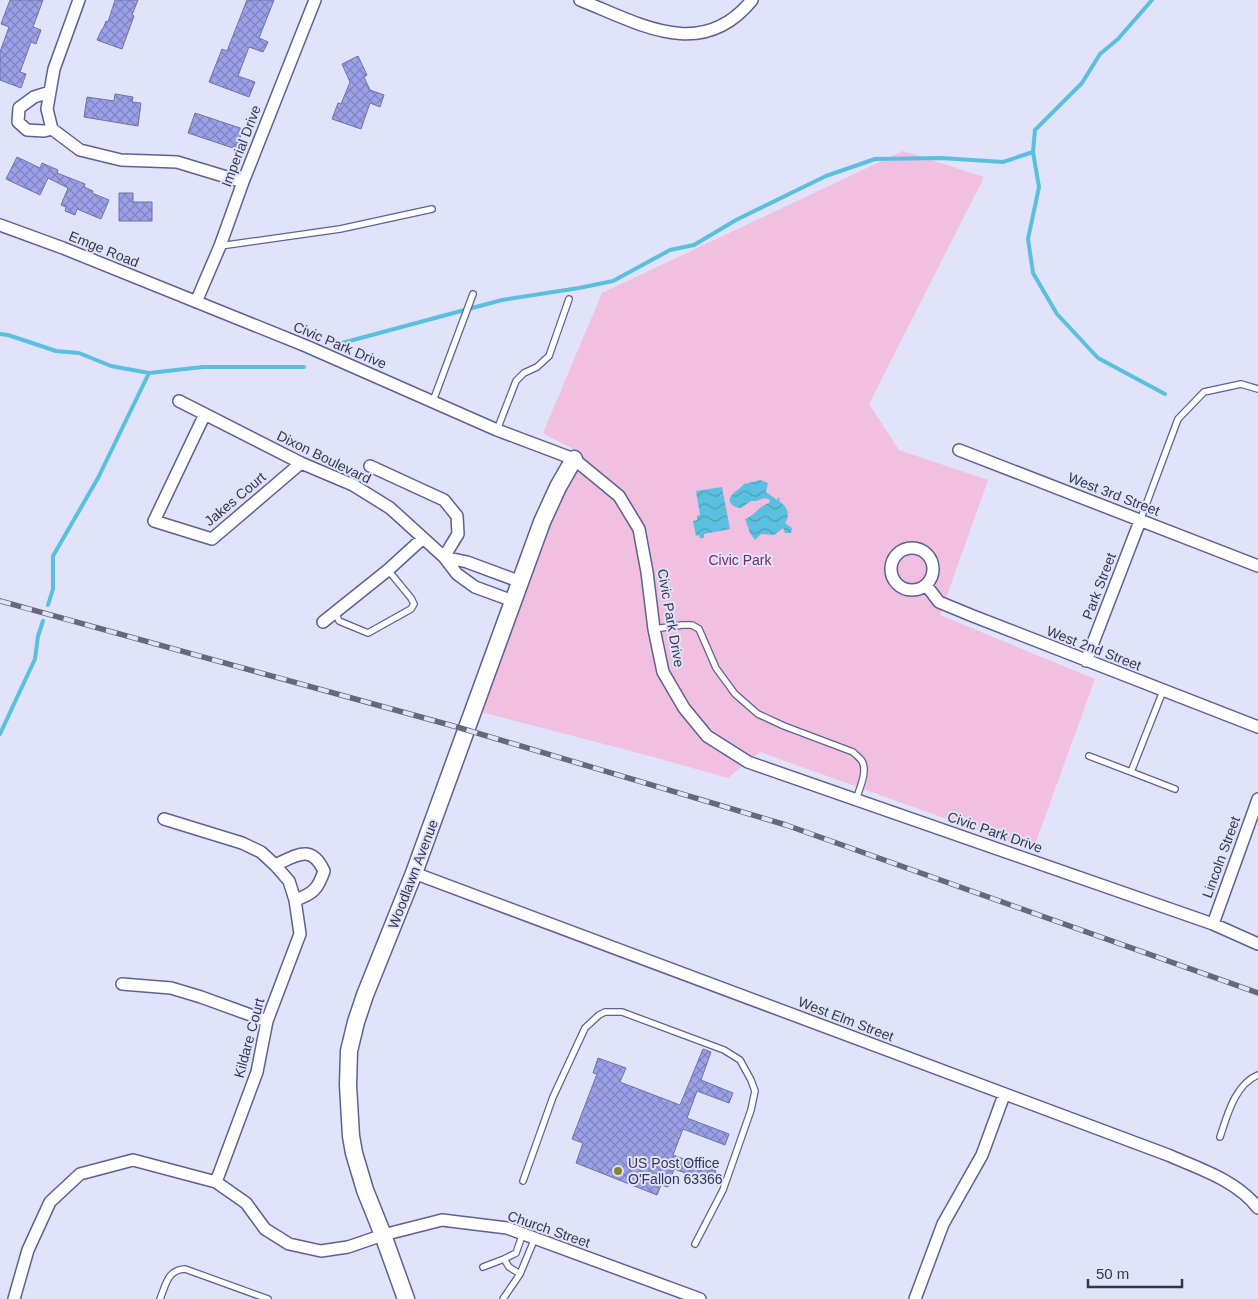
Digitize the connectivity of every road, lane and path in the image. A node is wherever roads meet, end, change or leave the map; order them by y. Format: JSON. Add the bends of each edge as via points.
{"nodes":[{"id":1,"x":79,"y":0,"type":"edge"},
{"id":2,"x":315,"y":0,"type":"edge"},
{"id":3,"x":580,"y":0,"type":"edge"},
{"id":4,"x":752,"y":0,"type":"edge"},
{"id":5,"x":50,"y":92,"type":"junction"},
{"id":6,"x":52,"y":129,"type":"junction"},
{"id":7,"x":243,"y":182,"type":"junction"},
{"id":8,"x":432,"y":209,"type":"dead end"},
{"id":9,"x":0,"y":225,"type":"edge"},
{"id":10,"x":220,"y":246,"type":"junction"},
{"id":11,"x":473,"y":294,"type":"dead end"},
{"id":12,"x":569,"y":299,"type":"dead end"},
{"id":13,"x":196,"y":302,"type":"junction"},
{"id":14,"x":1258,"y":389,"type":"edge"},
{"id":15,"x":179,"y":401,"type":"dead end"},
{"id":16,"x":433,"y":402,"type":"junction"},
{"id":17,"x":204,"y":414,"type":"junction"},
{"id":18,"x":497,"y":430,"type":"junction"},
{"id":19,"x":959,"y":450,"type":"dead end"},
{"id":20,"x":574,"y":459,"type":"junction"},
{"id":21,"x":301,"y":463,"type":"junction"},
{"id":22,"x":370,"y":466,"type":"dead end"},
{"id":23,"x":1140,"y":521,"type":"junction"},
{"id":24,"x":422,"y":539,"type":"junction"},
{"id":25,"x":444,"y":557,"type":"junction"},
{"id":26,"x":1258,"y":566,"type":"edge"},
{"id":27,"x":388,"y":570,"type":"junction"},
{"id":28,"x":521,"y":582,"type":"junction"},
{"id":29,"x":926,"y":585,"type":"dead end"},
{"id":30,"x":513,"y":601,"type":"junction"},
{"id":31,"x":335,"y":612,"type":"junction"},
{"id":32,"x":324,"y":622,"type":"dead end"},
{"id":33,"x":654,"y":629,"type":"junction"},
{"id":34,"x":1086,"y":661,"type":"junction"},
{"id":35,"x":1163,"y":691,"type":"junction"},
{"id":36,"x":1258,"y":727,"type":"edge"},
{"id":37,"x":1089,"y":756,"type":"dead end"},
{"id":38,"x":1131,"y":772,"type":"junction"},
{"id":39,"x":1175,"y":789,"type":"dead end"},
{"id":40,"x":1258,"y":799,"type":"edge"},
{"id":41,"x":856,"y":800,"type":"junction"},
{"id":42,"x":164,"y":820,"type":"dead end"},
{"id":43,"x":275,"y":865,"type":"junction"},
{"id":44,"x":414,"y":873,"type":"junction"},
{"id":45,"x":295,"y":900,"type":"junction"},
{"id":46,"x":1212,"y":924,"type":"junction"},
{"id":47,"x":1258,"y":944,"type":"edge"},
{"id":48,"x":122,"y":984,"type":"dead end"},
{"id":49,"x":267,"y":1021,"type":"junction"},
{"id":50,"x":1258,"y":1074,"type":"edge"},
{"id":51,"x":1004,"y":1095,"type":"junction"},
{"id":52,"x":1220,"y":1137,"type":"dead end"},
{"id":53,"x":523,"y":1181,"type":"dead end"},
{"id":54,"x":216,"y":1182,"type":"junction"},
{"id":55,"x":1258,"y":1208,"type":"edge"},
{"id":56,"x":523,"y":1234,"type":"junction"},
{"id":57,"x":383,"y":1235,"type":"junction"},
{"id":58,"x":535,"y":1238,"type":"junction"},
{"id":59,"x":695,"y":1244,"type":"dead end"},
{"id":60,"x":504,"y":1260,"type":"junction"},
{"id":61,"x":483,"y":1266,"type":"dead end"},
{"id":62,"x":520,"y":1274,"type":"junction"},
{"id":63,"x":14,"y":1299,"type":"edge"},
{"id":64,"x":160,"y":1299,"type":"edge"},
{"id":65,"x":268,"y":1299,"type":"edge"},
{"id":66,"x":406,"y":1299,"type":"edge"},
{"id":67,"x":503,"y":1299,"type":"edge"},
{"id":68,"x":700,"y":1299,"type":"edge"},
{"id":69,"x":915,"y":1299,"type":"edge"}],
"edges":[{"from":1,"to":5,"type":"street","via":[[54,69]]},
{"from":2,"to":7,"type":"street","name":"Imperial Drive"},
{"from":3,"to":4,"type":"street","via":[[650,28],[676,33],[703,33],[719,28]]},
{"from":5,"to":6,"type":"street","via":[[47,109]]},
{"from":5,"to":6,"type":"street","via":[[34,97],[19,108],[18,122],[27,130]]},
{"from":6,"to":7,"type":"street","via":[[80,150],[121,160],[177,162]]},
{"from":7,"to":10,"type":"street","name":"Imperial Drive"},
{"from":8,"to":10,"type":"lane","via":[[340,229]]},
{"from":9,"to":13,"type":"street","name":"Emge Road"},
{"from":10,"to":13,"type":"street","name":"Imperial Drive"},
{"from":11,"to":16,"type":"lane"},
{"from":12,"to":18,"type":"lane","via":[[549,356],[516,381]]},
{"from":13,"to":16,"type":"street","name":"Civic Park Drive"},
{"from":14,"to":23,"type":"lane","via":[[1241,384],[1204,392],[1178,419]]},
{"from":15,"to":17,"type":"street","name":"Dixon Boulevard"},
{"from":16,"to":18,"type":"street","name":"Civic Park Drive"},
{"from":17,"to":21,"type":"street","name":"Dixon Boulevard"},
{"from":17,"to":21,"type":"street","name":"Jakes Court","via":[[154,521],[212,539]]},
{"from":18,"to":20,"type":"street","name":"Civic Park Drive"},
{"from":19,"to":23,"type":"street","name":"West 3rd Street"},
{"from":20,"to":28,"type":"street","name":"Woodlawn Avenue","via":[[542,522]]},
{"from":20,"to":33,"type":"street","name":"Civic Park Drive","via":[[619,496],[639,529]]},
{"from":21,"to":24,"type":"street","name":"Dixon Boulevard","via":[[353,485],[390,508]]},
{"from":22,"to":25,"type":"street","via":[[444,500],[457,516],[458,534]]},
{"from":23,"to":26,"type":"street","name":"West 3rd Street"},
{"from":23,"to":34,"type":"street","name":"Park Street"},
{"from":24,"to":25,"type":"street","name":"Dixon Boulevard"},
{"from":24,"to":27,"type":"street"},
{"from":25,"to":28,"type":"street","name":"Dixon Boulevard"},
{"from":25,"to":30,"type":"street","name":"Dixon Boulevard","via":[[457,574],[475,587]]},
{"from":27,"to":31,"type":"street"},
{"from":27,"to":31,"type":"lane","via":[[411,598],[412,609],[368,633],[339,621]]},
{"from":28,"to":30,"type":"street","name":"Woodlawn Avenue"},
{"from":29,"to":34,"type":"street","name":"West 2nd Street","via":[[940,602]]},
{"from":30,"to":44,"type":"street","name":"Woodlawn Avenue"},
{"from":31,"to":32,"type":"street"},
{"from":33,"to":41,"type":"street","name":"Civic Park Drive","via":[[663,672],[684,708],[706,736],[748,762]]},
{"from":33,"to":41,"type":"lane","via":[[682,625],[699,629],[716,668],[734,694],[758,714],[853,752],[862,760],[864,768]]},
{"from":34,"to":35,"type":"street","name":"West 2nd Street"},
{"from":35,"to":36,"type":"street","name":"West 2nd Street"},
{"from":35,"to":38,"type":"lane"},
{"from":37,"to":38,"type":"lane"},
{"from":38,"to":39,"type":"lane"},
{"from":40,"to":46,"type":"street","name":"Lincoln Street"},
{"from":41,"to":46,"type":"street","name":"Civic Park Drive"},
{"from":42,"to":43,"type":"street","name":"Kildare Court","via":[[242,842],[261,852]]},
{"from":43,"to":45,"type":"street","name":"Kildare Court","via":[[288,881]]},
{"from":43,"to":45,"type":"street","via":[[300,854],[310,854],[320,861],[324,870],[316,889],[310,895]]},
{"from":44,"to":51,"type":"street","name":"West Elm Street"},
{"from":44,"to":57,"type":"street","name":"Woodlawn Avenue","via":[[359,1013],[349,1051],[348,1085],[354,1153]]},
{"from":45,"to":49,"type":"street","name":"Kildare Court","via":[[300,934]]},
{"from":46,"to":47,"type":"street","name":"Civic Park Drive"},
{"from":48,"to":49,"type":"street","via":[[171,988]]},
{"from":49,"to":54,"type":"street","name":"Kildare Court","via":[[257,1072]]},
{"from":50,"to":52,"type":"lane","via":[[1240,1090]]},
{"from":51,"to":55,"type":"street","name":"West Elm Street","via":[[1168,1155],[1223,1179],[1248,1196]]},
{"from":51,"to":69,"type":"street","via":[[982,1155],[943,1224]]},
{"from":53,"to":59,"type":"lane","via":[[554,1097],[585,1028],[605,1012],[622,1012],[724,1050],[740,1060],[755,1091],[723,1190]]},
{"from":54,"to":57,"type":"street","name":"Church Street","via":[[246,1202],[265,1229],[289,1244],[321,1251],[348,1247]]},
{"from":54,"to":63,"type":"street","name":"Church Street","via":[[133,1160],[80,1174],[50,1202],[28,1250]]},
{"from":56,"to":57,"type":"street","name":"Church Street","via":[[507,1228],[442,1220]]},
{"from":56,"to":58,"type":"street","name":"Church Street"},
{"from":56,"to":60,"type":"lane","via":[[516,1253]]},
{"from":57,"to":66,"type":"street","name":"Woodlawn Avenue"},
{"from":58,"to":62,"type":"lane"},
{"from":58,"to":68,"type":"street","name":"Church Street"},
{"from":60,"to":61,"type":"lane"},
{"from":60,"to":62,"type":"lane"},
{"from":62,"to":67,"type":"lane"},
{"from":64,"to":65,"type":"lane","via":[[170,1274],[177,1269],[185,1269]]}]}
